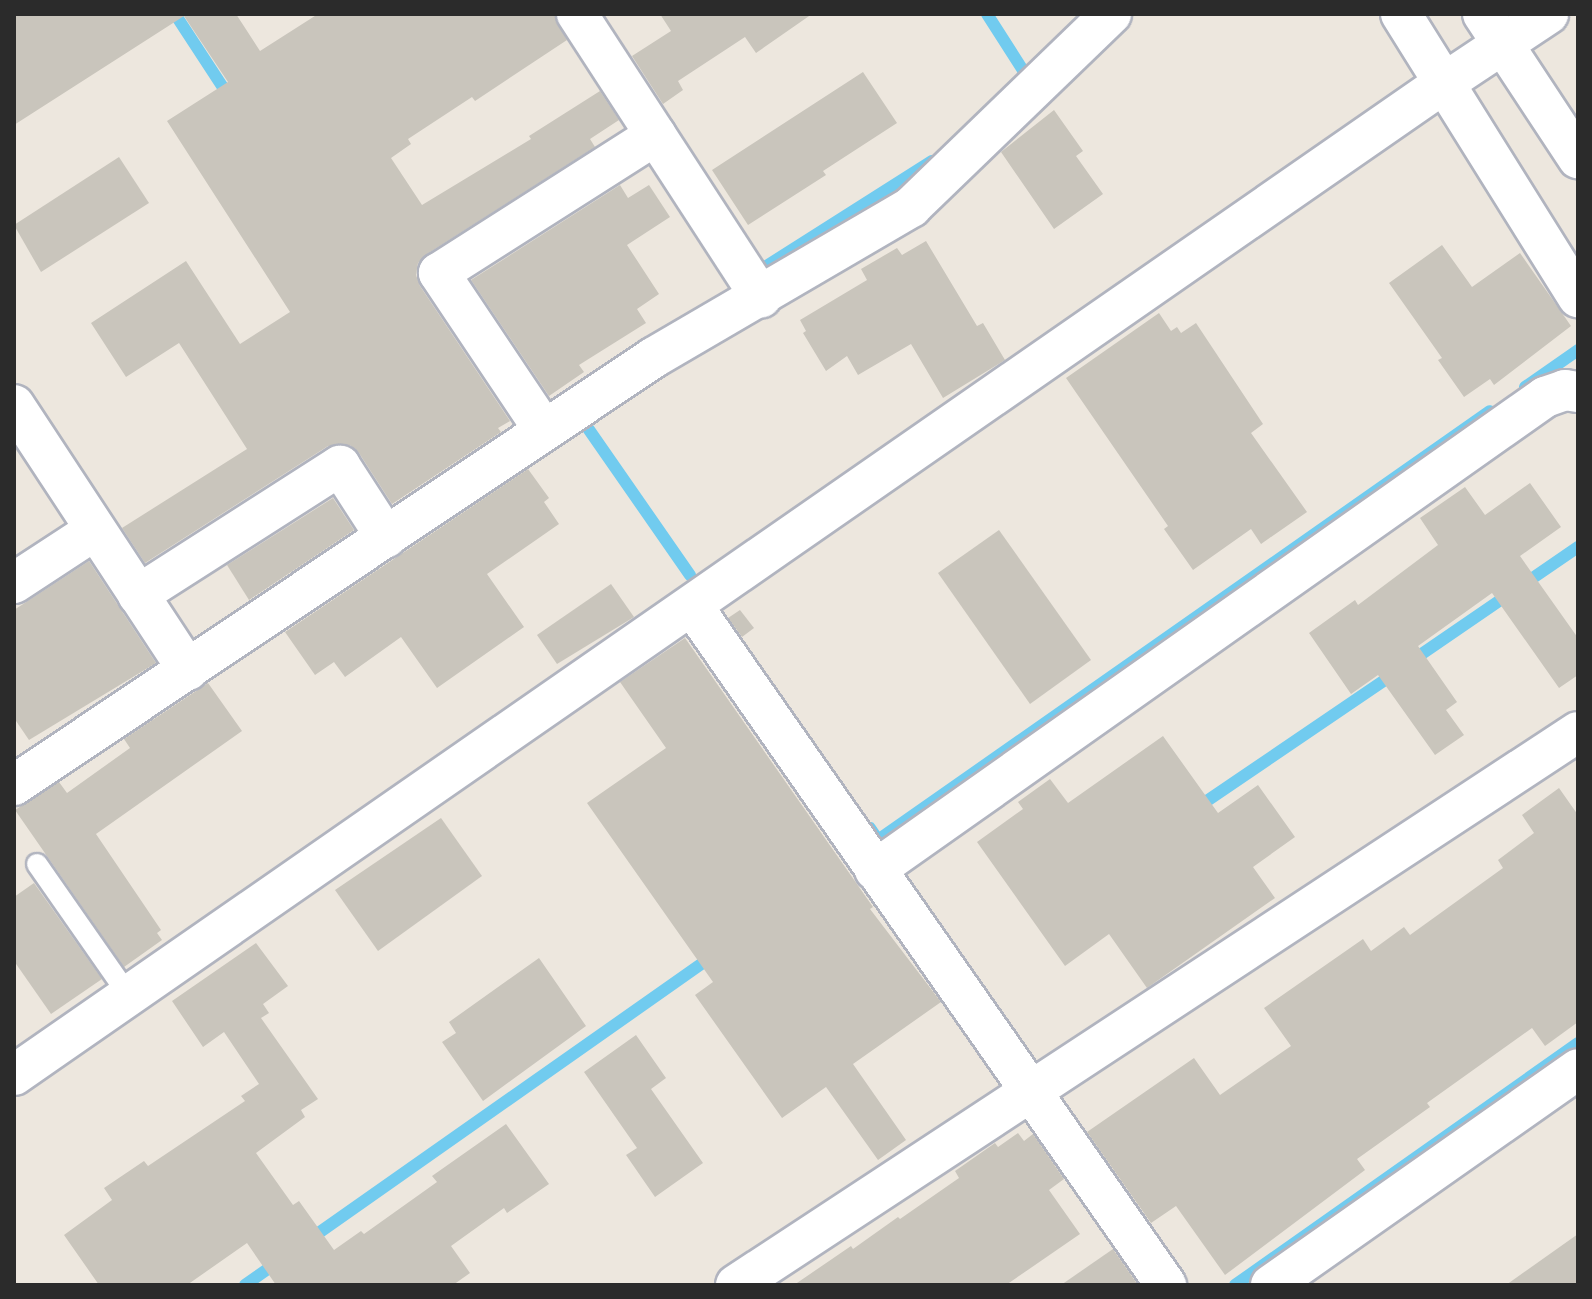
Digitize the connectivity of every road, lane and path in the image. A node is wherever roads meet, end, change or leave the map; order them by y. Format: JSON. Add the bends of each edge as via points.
{"nodes":[{"id":1,"x":577,"y":14,"type":"edge"},
{"id":2,"x":1111,"y":14,"type":"edge"},
{"id":3,"x":1401,"y":14,"type":"edge"},
{"id":4,"x":1548,"y":14,"type":"edge"},
{"id":5,"x":1493,"y":29,"type":"edge"},
{"id":6,"x":1444,"y":83,"type":"junction"},
{"id":7,"x":656,"y":135,"type":"junction"},
{"id":8,"x":1578,"y":158,"type":"edge"},
{"id":9,"x":761,"y":297,"type":"junction"},
{"id":10,"x":1578,"y":297,"type":"edge"},
{"id":11,"x":1578,"y":392,"type":"edge"},
{"id":12,"x":14,"y":405,"type":"edge"},
{"id":13,"x":544,"y":430,"type":"junction"},
{"id":14,"x":95,"y":530,"type":"junction"},
{"id":15,"x":386,"y":537,"type":"junction"},
{"id":16,"x":14,"y":583,"type":"edge"},
{"id":17,"x":138,"y":595,"type":"junction"},
{"id":18,"x":693,"y":607,"type":"junction"},
{"id":19,"x":188,"y":670,"type":"junction"},
{"id":20,"x":1578,"y":732,"type":"edge"},
{"id":21,"x":14,"y":785,"type":"edge"},
{"id":22,"x":37,"y":864,"type":"dead end"},
{"id":23,"x":875,"y":870,"type":"junction"},
{"id":24,"x":129,"y":996,"type":"junction"},
{"id":25,"x":1578,"y":1069,"type":"edge"},
{"id":26,"x":14,"y":1075,"type":"edge"},
{"id":27,"x":1029,"y":1091,"type":"junction"},
{"id":28,"x":736,"y":1285,"type":"edge"},
{"id":29,"x":1166,"y":1285,"type":"edge"},
{"id":30,"x":1271,"y":1285,"type":"edge"}],
"edges":[{"from":1,"to":7,"type":"street"},
{"from":2,"to":9,"type":"street","via":[[911,207]]},
{"from":3,"to":6,"type":"street"},
{"from":4,"to":5,"type":"street"},
{"from":5,"to":6,"type":"street"},
{"from":5,"to":8,"type":"street"},
{"from":6,"to":10,"type":"street"},
{"from":6,"to":18,"type":"street"},
{"from":7,"to":9,"type":"street"},
{"from":7,"to":13,"type":"street","via":[[439,273]]},
{"from":9,"to":13,"type":"street","via":[[653,358]]},
{"from":11,"to":23,"type":"street","via":[[1545,397]]},
{"from":12,"to":14,"type":"street"},
{"from":13,"to":15,"type":"street"},
{"from":14,"to":16,"type":"street"},
{"from":14,"to":17,"type":"street"},
{"from":15,"to":17,"type":"street","via":[[340,466]]},
{"from":15,"to":19,"type":"street"},
{"from":17,"to":19,"type":"street"},
{"from":18,"to":23,"type":"street"},
{"from":18,"to":24,"type":"street"},
{"from":19,"to":21,"type":"street"},
{"from":20,"to":27,"type":"street"},
{"from":22,"to":24,"type":"lane"},
{"from":23,"to":27,"type":"street"},
{"from":24,"to":26,"type":"street"},
{"from":25,"to":30,"type":"street"},
{"from":27,"to":28,"type":"street"},
{"from":27,"to":29,"type":"street"}]}
